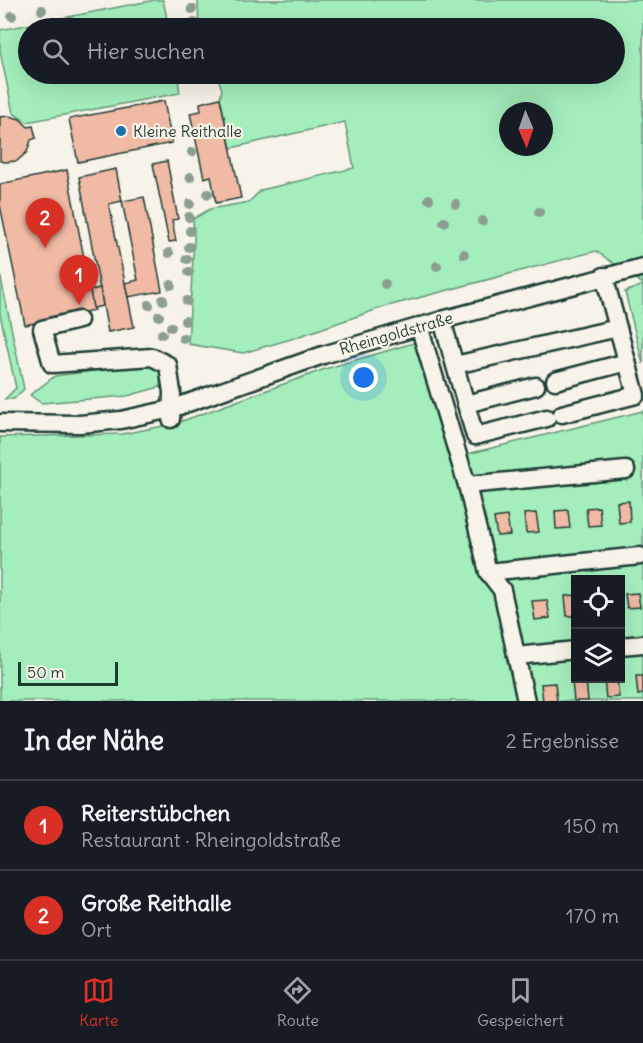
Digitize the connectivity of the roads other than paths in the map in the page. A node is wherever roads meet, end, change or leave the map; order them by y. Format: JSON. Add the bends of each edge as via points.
{"nodes":[{"id":1,"x":643,"y":268,"type":"edge"},
{"id":2,"x":604,"y":276,"type":"junction"},
{"id":3,"x":79,"y":320,"type":"dead end"},
{"id":4,"x":441,"y":320,"type":"junction"},
{"id":5,"x":419,"y":326,"type":"junction"},
{"id":6,"x":618,"y":328,"type":"junction"},
{"id":7,"x":627,"y":362,"type":"junction"},
{"id":8,"x":455,"y":365,"type":"junction"},
{"id":9,"x":555,"y":381,"type":"dead end"},
{"id":10,"x":536,"y":386,"type":"dead end"},
{"id":11,"x":466,"y":404,"type":"junction"},
{"id":12,"x":171,"y":415,"type":"junction"},
{"id":13,"x":0,"y":423,"type":"edge"},
{"id":14,"x":626,"y":470,"type":"dead end"},
{"id":15,"x":467,"y":485,"type":"junction"},
{"id":16,"x":640,"y":556,"type":"dead end"},
{"id":17,"x":488,"y":572,"type":"junction"},
{"id":18,"x":643,"y":644,"type":"edge"},
{"id":19,"x":625,"y":646,"type":"edge"},
{"id":20,"x":571,"y":650,"type":"edge"},
{"id":21,"x":516,"y":656,"type":"junction"},
{"id":22,"x":526,"y":701,"type":"edge"}],
"edges":[{"from":1,"to":2,"type":"street","name":"Rheingoldstraße"},
{"from":2,"to":4,"type":"street","name":"Rheingoldstraße"},
{"from":2,"to":6,"type":"street"},
{"from":3,"to":12,"type":"street","via":[[42,329],[52,364],[153,357],[168,365]]},
{"from":4,"to":5,"type":"street","name":"Rheingoldstraße"},
{"from":4,"to":8,"type":"street"},
{"from":5,"to":12,"type":"street","name":"Rheingoldstraße"},
{"from":5,"to":15,"type":"street"},
{"from":6,"to":7,"type":"street"},
{"from":6,"to":8,"type":"street"},
{"from":7,"to":9,"type":"street"},
{"from":7,"to":11,"type":"street","via":[[636,395],[475,436]]},
{"from":8,"to":11,"type":"street"},
{"from":10,"to":11,"type":"street"},
{"from":12,"to":13,"type":"street","name":"Rheingoldstraße","via":[[122,425],[18,429]]},
{"from":14,"to":15,"type":"street"},
{"from":15,"to":17,"type":"street"},
{"from":16,"to":17,"type":"street"},
{"from":17,"to":21,"type":"street","via":[[502,590]]},
{"from":18,"to":19,"type":"street"},
{"from":20,"to":21,"type":"street"},
{"from":21,"to":22,"type":"street"}]}
